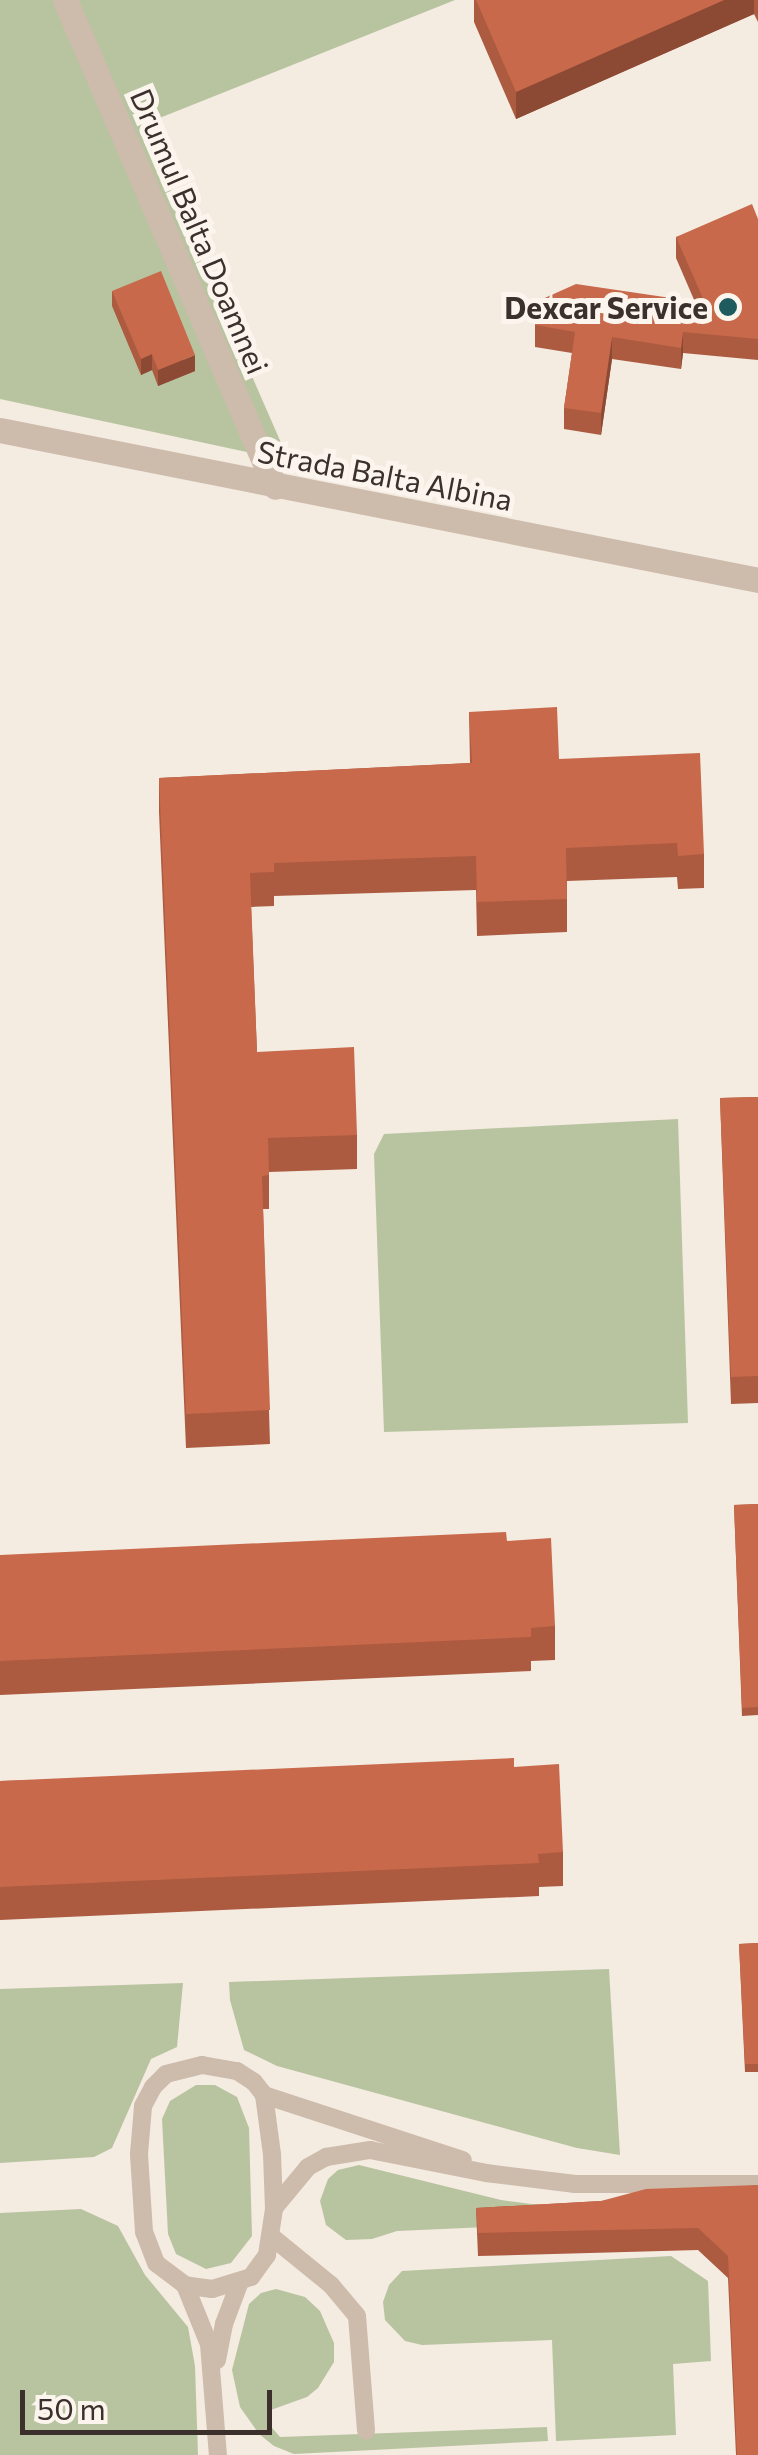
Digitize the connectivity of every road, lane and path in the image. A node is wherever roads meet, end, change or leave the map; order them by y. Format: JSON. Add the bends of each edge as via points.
{"nodes":[{"id":1,"x":65,"y":0,"type":"edge"},
{"id":2,"x":0,"y":430,"type":"edge"},
{"id":3,"x":275,"y":487,"type":"junction"},
{"id":4,"x":758,"y":580,"type":"edge"},
{"id":5,"x":264,"y":2095,"type":"junction"},
{"id":6,"x":516,"y":2177,"type":"junction"},
{"id":7,"x":758,"y":2184,"type":"edge"},
{"id":8,"x":274,"y":2209,"type":"junction"},
{"id":9,"x":272,"y":2237,"type":"junction"},
{"id":10,"x":239,"y":2284,"type":"junction"},
{"id":11,"x":185,"y":2285,"type":"junction"},
{"id":12,"x":215,"y":2374,"type":"junction"},
{"id":13,"x":366,"y":2430,"type":"dead end"},
{"id":14,"x":218,"y":2455,"type":"edge"}],
"edges":[{"from":1,"to":3,"type":"street","name":"Drumul Balta Doamnei"},
{"from":2,"to":3,"type":"street","name":"Strada Balta Albina"},
{"from":3,"to":4,"type":"street","name":"Strada Balta Albina"},
{"from":5,"to":6,"type":"lane"},
{"from":5,"to":8,"type":"lane"},
{"from":5,"to":11,"type":"lane","via":[[238,2072],[202,2066],[166,2074],[143,2106],[138,2154],[144,2232],[156,2263]]},
{"from":6,"to":7,"type":"lane","via":[[622,2187]]},
{"from":6,"to":8,"type":"lane","via":[[348,2151],[308,2168]]},
{"from":8,"to":9,"type":"lane"},
{"from":9,"to":10,"type":"lane","via":[[260,2268]]},
{"from":9,"to":13,"type":"lane","via":[[331,2284],[358,2316]]},
{"from":10,"to":11,"type":"lane"},
{"from":10,"to":12,"type":"lane"},
{"from":11,"to":12,"type":"lane","via":[[204,2325]]},
{"from":12,"to":14,"type":"lane"}]}
